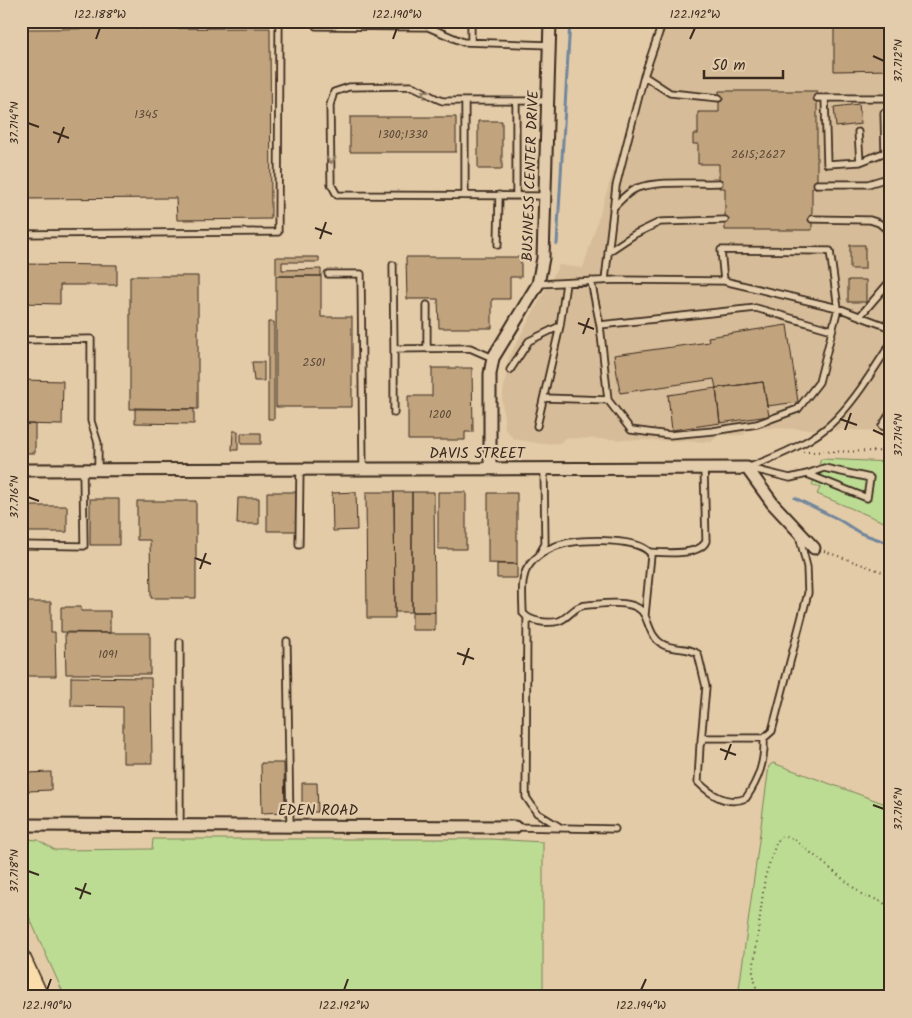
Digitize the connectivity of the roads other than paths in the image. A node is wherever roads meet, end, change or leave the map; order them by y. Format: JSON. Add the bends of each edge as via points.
{"nodes":[{"id":1,"x":279,"y":21,"type":"edge"},
{"id":2,"x":316,"y":21,"type":"edge"},
{"id":3,"x":471,"y":21,"type":"edge"},
{"id":4,"x":550,"y":21,"type":"edge"},
{"id":5,"x":663,"y":21,"type":"edge"},
{"id":6,"x":471,"y":42,"type":"junction"},
{"id":7,"x":550,"y":45,"type":"junction"},
{"id":8,"x":644,"y":76,"type":"junction"},
{"id":9,"x":719,"y":98,"type":"dead end"},
{"id":10,"x":817,"y":98,"type":"dead end"},
{"id":11,"x":825,"y":98,"type":"junction"},
{"id":12,"x":891,"y":98,"type":"edge"},
{"id":13,"x":468,"y":101,"type":"junction"},
{"id":14,"x":516,"y":101,"type":"junction"},
{"id":15,"x":548,"y":101,"type":"junction"},
{"id":16,"x":891,"y":112,"type":"edge"},
{"id":17,"x":858,"y":132,"type":"dead end"},
{"id":18,"x":888,"y":152,"type":"edge"},
{"id":19,"x":860,"y":162,"type":"junction"},
{"id":20,"x":891,"y":177,"type":"edge"},
{"id":21,"x":719,"y":183,"type":"dead end"},
{"id":22,"x":817,"y":184,"type":"dead end"},
{"id":23,"x":465,"y":195,"type":"junction"},
{"id":24,"x":499,"y":195,"type":"junction"},
{"id":25,"x":516,"y":195,"type":"junction"},
{"id":26,"x":546,"y":196,"type":"junction"},
{"id":27,"x":613,"y":208,"type":"junction"},
{"id":28,"x":812,"y":219,"type":"dead end"},
{"id":29,"x":725,"y":220,"type":"dead end"},
{"id":30,"x":891,"y":233,"type":"edge"},
{"id":31,"x":21,"y":234,"type":"edge"},
{"id":32,"x":498,"y":245,"type":"dead end"},
{"id":33,"x":608,"y":252,"type":"junction"},
{"id":34,"x":393,"y":265,"type":"dead end"},
{"id":35,"x":328,"y":274,"type":"dead end"},
{"id":36,"x":605,"y":280,"type":"junction"},
{"id":37,"x":891,"y":280,"type":"edge"},
{"id":38,"x":724,"y":281,"type":"junction"},
{"id":39,"x":591,"y":282,"type":"junction"},
{"id":40,"x":566,"y":283,"type":"junction"},
{"id":41,"x":538,"y":284,"type":"junction"},
{"id":42,"x":427,"y":305,"type":"dead end"},
{"id":43,"x":838,"y":308,"type":"junction"},
{"id":44,"x":862,"y":315,"type":"junction"},
{"id":45,"x":600,"y":325,"type":"junction"},
{"id":46,"x":560,"y":326,"type":"junction"},
{"id":47,"x":891,"y":328,"type":"edge"},
{"id":48,"x":832,"y":330,"type":"junction"},
{"id":49,"x":21,"y":340,"type":"edge"},
{"id":50,"x":891,"y":343,"type":"edge"},
{"id":51,"x":394,"y":349,"type":"junction"},
{"id":52,"x":427,"y":349,"type":"junction"},
{"id":53,"x":493,"y":358,"type":"junction"},
{"id":54,"x":510,"y":370,"type":"dead end"},
{"id":55,"x":544,"y":398,"type":"junction"},
{"id":56,"x":608,"y":400,"type":"junction"},
{"id":57,"x":891,"y":412,"type":"edge"},
{"id":58,"x":394,"y":413,"type":"dead end"},
{"id":59,"x":537,"y":426,"type":"dead end"},
{"id":60,"x":891,"y":428,"type":"edge"},
{"id":61,"x":300,"y":468,"type":"junction"},
{"id":62,"x":363,"y":468,"type":"junction"},
{"id":63,"x":704,"y":468,"type":"junction"},
{"id":64,"x":747,"y":468,"type":"junction"},
{"id":65,"x":490,"y":469,"type":"junction"},
{"id":66,"x":544,"y":469,"type":"junction"},
{"id":67,"x":21,"y":470,"type":"edge"},
{"id":68,"x":83,"y":470,"type":"junction"},
{"id":69,"x":98,"y":470,"type":"junction"},
{"id":70,"x":807,"y":474,"type":"junction"},
{"id":71,"x":798,"y":531,"type":"junction"},
{"id":72,"x":299,"y":544,"type":"dead end"},
{"id":73,"x":21,"y":545,"type":"edge"},
{"id":74,"x":814,"y":548,"type":"road end"},
{"id":75,"x":650,"y":552,"type":"junction"},
{"id":76,"x":540,"y":555,"type":"junction"},
{"id":77,"x":645,"y":615,"type":"junction"},
{"id":78,"x":527,"y":618,"type":"junction"},
{"id":79,"x":287,"y":641,"type":"dead end"},
{"id":80,"x":180,"y":642,"type":"dead end"},
{"id":81,"x":764,"y":738,"type":"junction"},
{"id":82,"x":701,"y":741,"type":"junction"},
{"id":83,"x":180,"y":824,"type":"junction"},
{"id":84,"x":21,"y":825,"type":"edge"},
{"id":85,"x":290,"y":825,"type":"junction"},
{"id":86,"x":560,"y":826,"type":"junction"},
{"id":87,"x":515,"y":827,"type":"joint"},
{"id":88,"x":615,"y":828,"type":"dead end"},
{"id":89,"x":21,"y":958,"type":"edge"},
{"id":90,"x":39,"y":997,"type":"edge"}],
"edges":[{"from":1,"to":31,"type":"lane","via":[[278,232]]},
{"from":2,"to":6,"type":"lane","via":[[316,26],[428,28]]},
{"from":3,"to":6,"type":"lane"},
{"from":4,"to":7,"type":"street","name":"BUSINESS CENTER DRIVE"},
{"from":5,"to":8,"type":"lane"},
{"from":6,"to":7,"type":"lane"},
{"from":7,"to":15,"type":"street","name":"BUSINESS CENTER DRIVE"},
{"from":8,"to":9,"type":"lane","via":[[670,93]]},
{"from":8,"to":27,"type":"lane"},
{"from":10,"to":11,"type":"lane"},
{"from":11,"to":12,"type":"lane"},
{"from":11,"to":19,"type":"lane","via":[[827,164]]},
{"from":13,"to":14,"type":"lane"},
{"from":13,"to":23,"type":"lane"},
{"from":13,"to":23,"type":"lane","one_way":true,"via":[[433,99],[411,86],[348,87],[334,92],[330,105],[331,184],[337,195]]},
{"from":14,"to":15,"type":"lane"},
{"from":14,"to":25,"type":"lane"},
{"from":15,"to":26,"type":"street","name":"BUSINESS CENTER DRIVE"},
{"from":16,"to":18,"type":"lane","via":[[884,113]]},
{"from":17,"to":19,"type":"lane"},
{"from":18,"to":19,"type":"lane"},
{"from":20,"to":22,"type":"lane","via":[[868,184]]},
{"from":21,"to":27,"type":"lane","via":[[637,188]]},
{"from":23,"to":24,"type":"lane"},
{"from":24,"to":25,"type":"lane"},
{"from":24,"to":32,"type":"lane"},
{"from":25,"to":26,"type":"lane"},
{"from":26,"to":41,"type":"street","name":"BUSINESS CENTER DRIVE","via":[[543,258]]},
{"from":27,"to":33,"type":"lane"},
{"from":28,"to":30,"type":"lane","via":[[870,220]]},
{"from":29,"to":33,"type":"lane","via":[[660,222]]},
{"from":33,"to":36,"type":"lane"},
{"from":34,"to":51,"type":"lane"},
{"from":35,"to":62,"type":"lane","via":[[361,274]]},
{"from":36,"to":38,"type":"lane"},
{"from":36,"to":39,"type":"lane"},
{"from":37,"to":44,"type":"lane"},
{"from":38,"to":43,"type":"lane"},
{"from":38,"to":43,"type":"lane","via":[[721,250],[830,251]]},
{"from":39,"to":40,"type":"lane"},
{"from":39,"to":45,"type":"lane"},
{"from":40,"to":41,"type":"lane"},
{"from":40,"to":46,"type":"lane"},
{"from":41,"to":53,"type":"street","name":"BUSINESS CENTER DRIVE"},
{"from":42,"to":52,"type":"lane"},
{"from":43,"to":44,"type":"lane"},
{"from":43,"to":48,"type":"lane"},
{"from":44,"to":47,"type":"lane"},
{"from":45,"to":48,"type":"lane","via":[[756,308]]},
{"from":45,"to":56,"type":"lane"},
{"from":46,"to":54,"type":"lane","via":[[529,341]]},
{"from":46,"to":55,"type":"lane"},
{"from":48,"to":56,"type":"lane","via":[[819,382],[798,409],[757,424],[668,435],[631,430]]},
{"from":49,"to":69,"type":"lane","via":[[91,339],[91,421],[98,443]]},
{"from":50,"to":64,"type":"lane","via":[[836,420],[788,452]]},
{"from":51,"to":52,"type":"lane"},
{"from":51,"to":58,"type":"lane"},
{"from":52,"to":53,"type":"lane","via":[[470,348]]},
{"from":53,"to":65,"type":"street","name":"BUSINESS CENTER DRIVE","via":[[490,374]]},
{"from":55,"to":56,"type":"lane"},
{"from":55,"to":59,"type":"lane"},
{"from":57,"to":60,"type":"lane","via":[[882,426]]},
{"from":61,"to":62,"type":"street","name":"DAVIS STREET"},
{"from":61,"to":69,"type":"street","name":"DAVIS STREET"},
{"from":61,"to":72,"type":"lane"},
{"from":62,"to":65,"type":"street","name":"DAVIS STREET"},
{"from":63,"to":64,"type":"street","name":"DAVIS STREET"},
{"from":63,"to":66,"type":"street","name":"DAVIS STREET"},
{"from":63,"to":75,"type":"lane","via":[[704,546],[697,551]]},
{"from":64,"to":70,"type":"lane","via":[[790,478]]},
{"from":64,"to":71,"type":"street"},
{"from":65,"to":66,"type":"street","name":"DAVIS STREET"},
{"from":66,"to":76,"type":"lane","via":[[545,544]]},
{"from":67,"to":68,"type":"street","name":"DAVIS STREET"},
{"from":68,"to":69,"type":"street","name":"DAVIS STREET"},
{"from":68,"to":73,"type":"lane","via":[[84,546]]},
{"from":70,"to":70,"type":"lane","via":[[858,495],[867,498],[870,478],[824,468]]},
{"from":71,"to":74,"type":"street"},
{"from":71,"to":81,"type":"lane","via":[[807,567],[808,593],[778,712],[772,731]]},
{"from":75,"to":76,"type":"lane","via":[[641,545],[601,542],[563,544]]},
{"from":75,"to":77,"type":"lane"},
{"from":76,"to":78,"type":"lane","via":[[525,573],[524,613]]},
{"from":77,"to":78,"type":"lane","via":[[632,605],[588,605],[575,608],[558,621]]},
{"from":77,"to":82,"type":"lane","via":[[656,640],[669,648],[690,649],[698,654],[706,687]]},
{"from":78,"to":86,"type":"lane","via":[[526,797],[537,813]]},
{"from":79,"to":85,"type":"lane"},
{"from":80,"to":83,"type":"lane"},
{"from":81,"to":82,"type":"lane","via":[[704,738]]},
{"from":81,"to":82,"type":"lane","via":[[762,768],[757,782],[740,801],[718,798],[698,782]]},
{"from":83,"to":84,"type":"street","name":"EDEN ROAD"},
{"from":83,"to":85,"type":"street","name":"EDEN ROAD"},
{"from":85,"to":87,"type":"street","name":"EDEN ROAD"},
{"from":86,"to":87,"type":"lane","name":"EDEN ROAD"},
{"from":86,"to":88,"type":"lane","name":"EDEN ROAD"},
{"from":89,"to":90,"type":"main road"}]}
